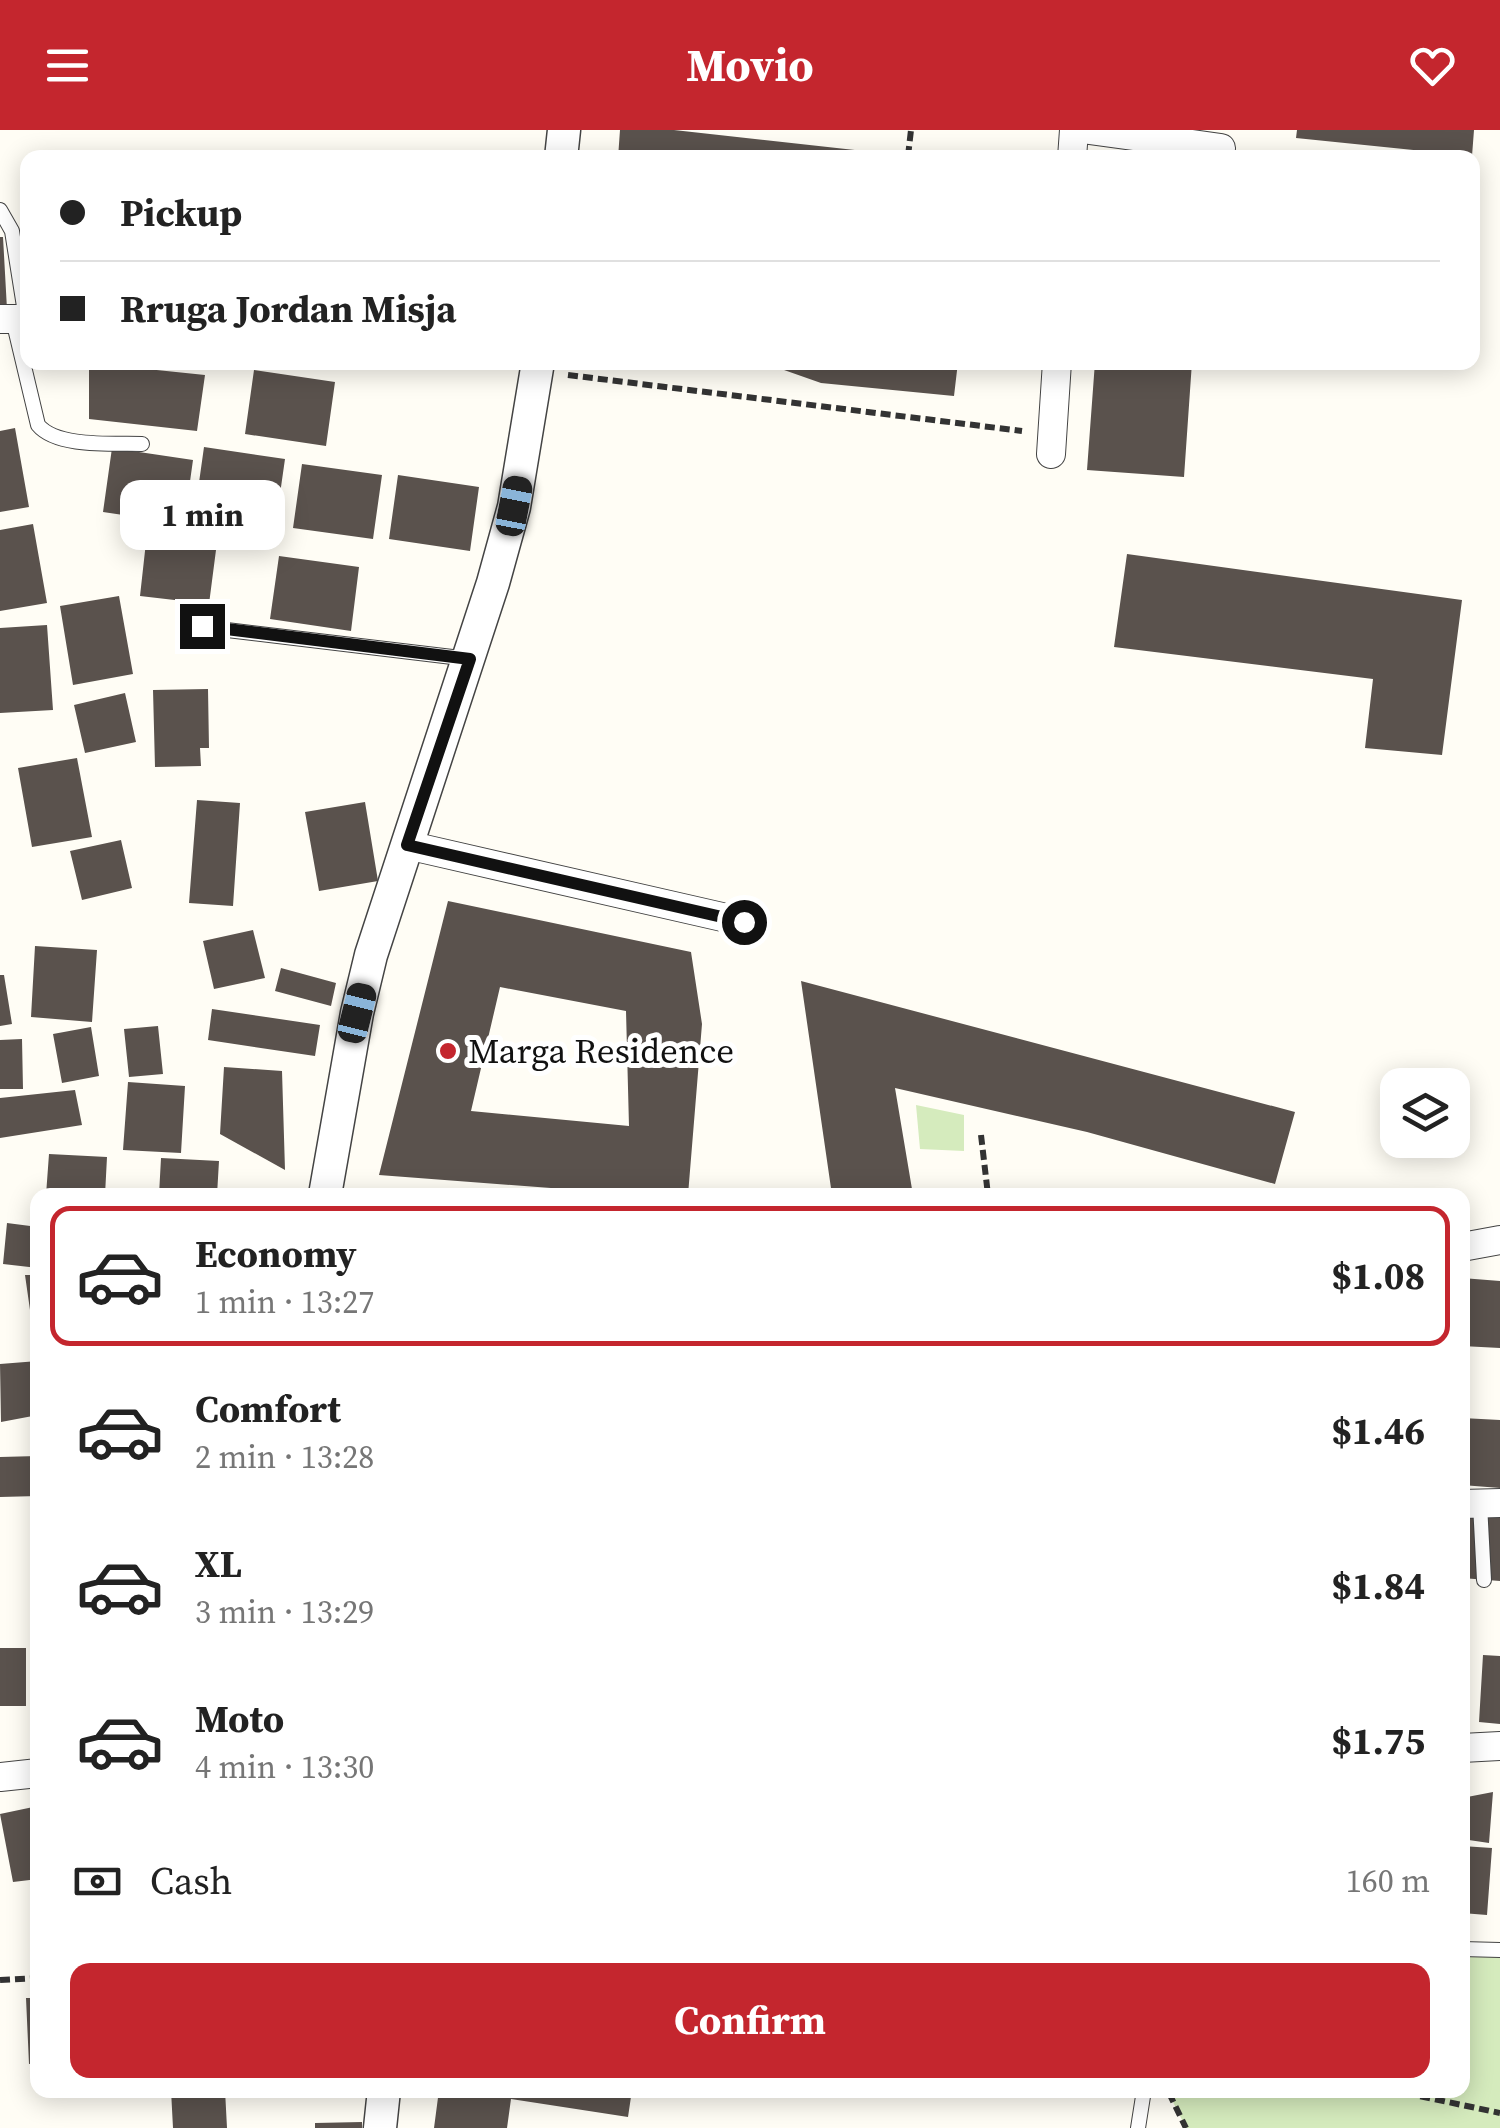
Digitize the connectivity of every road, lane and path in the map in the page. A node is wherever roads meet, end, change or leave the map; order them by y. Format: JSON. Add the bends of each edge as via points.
{"nodes":[{"id":1,"x":1089,"y":130,"type":"edge"},
{"id":2,"x":1221,"y":148,"type":"dead end"},
{"id":3,"x":0,"y":210,"type":"edge"},
{"id":4,"x":17,"y":319,"type":"edge"},
{"id":5,"x":27,"y":370,"type":"edge"},
{"id":6,"x":537,"y":370,"type":"edge"},
{"id":7,"x":561,"y":370,"type":"edge"},
{"id":8,"x":1056,"y":370,"type":"edge"},
{"id":9,"x":985,"y":426,"type":"dead end"},
{"id":10,"x":142,"y":444,"type":"dead end"},
{"id":11,"x":1051,"y":454,"type":"dead end"},
{"id":12,"x":202,"y":626,"type":"dead end"},
{"id":13,"x":470,"y":659,"type":"junction"},
{"id":14,"x":407,"y":845,"type":"junction"},
{"id":15,"x":744,"y":922,"type":"dead end"},
{"id":16,"x":981,"y":1135,"type":"dead end"},
{"id":17,"x":326,"y":1188,"type":"edge"},
{"id":18,"x":987,"y":1188,"type":"edge"},
{"id":19,"x":1500,"y":1240,"type":"edge"},
{"id":20,"x":1470,"y":1246,"type":"edge"},
{"id":21,"x":1481,"y":1504,"type":"edge"},
{"id":22,"x":1484,"y":1580,"type":"dead end"},
{"id":23,"x":1500,"y":1746,"type":"edge"},
{"id":24,"x":1470,"y":1748,"type":"edge"},
{"id":25,"x":30,"y":1775,"type":"edge"},
{"id":26,"x":0,"y":1777,"type":"edge"},
{"id":27,"x":1470,"y":1949,"type":"edge"},
{"id":28,"x":1500,"y":1950,"type":"edge"},
{"id":29,"x":30,"y":1978,"type":"edge"},
{"id":30,"x":0,"y":1980,"type":"edge"},
{"id":31,"x":383,"y":2098,"type":"edge"},
{"id":32,"x":1143,"y":2098,"type":"edge"},
{"id":33,"x":1171,"y":2098,"type":"edge"},
{"id":34,"x":1430,"y":2098,"type":"edge"},
{"id":35,"x":1500,"y":2113,"type":"edge"},
{"id":36,"x":380,"y":2128,"type":"edge"},
{"id":37,"x":1138,"y":2128,"type":"edge"},
{"id":38,"x":1186,"y":2128,"type":"edge"}],
"edges":[{"from":1,"to":2,"type":"street"},
{"from":3,"to":4,"type":"lane","via":[[12,231]]},
{"from":5,"to":10,"type":"lane","via":[[44,433]]},
{"from":6,"to":13,"type":"street","via":[[514,506]]},
{"from":7,"to":9,"type":"path"},
{"from":8,"to":11,"type":"street"},
{"from":12,"to":13,"type":"lane"},
{"from":13,"to":14,"type":"street"},
{"from":14,"to":15,"type":"street"},
{"from":14,"to":17,"type":"street","via":[[357,1013]]},
{"from":16,"to":18,"type":"path"},
{"from":19,"to":20,"type":"street"},
{"from":21,"to":22,"type":"lane"},
{"from":23,"to":24,"type":"street"},
{"from":25,"to":26,"type":"street"},
{"from":27,"to":28,"type":"lane"},
{"from":29,"to":30,"type":"path"},
{"from":31,"to":36,"type":"street"},
{"from":32,"to":37,"type":"lane"},
{"from":33,"to":38,"type":"path"},
{"from":34,"to":35,"type":"path"}]}
